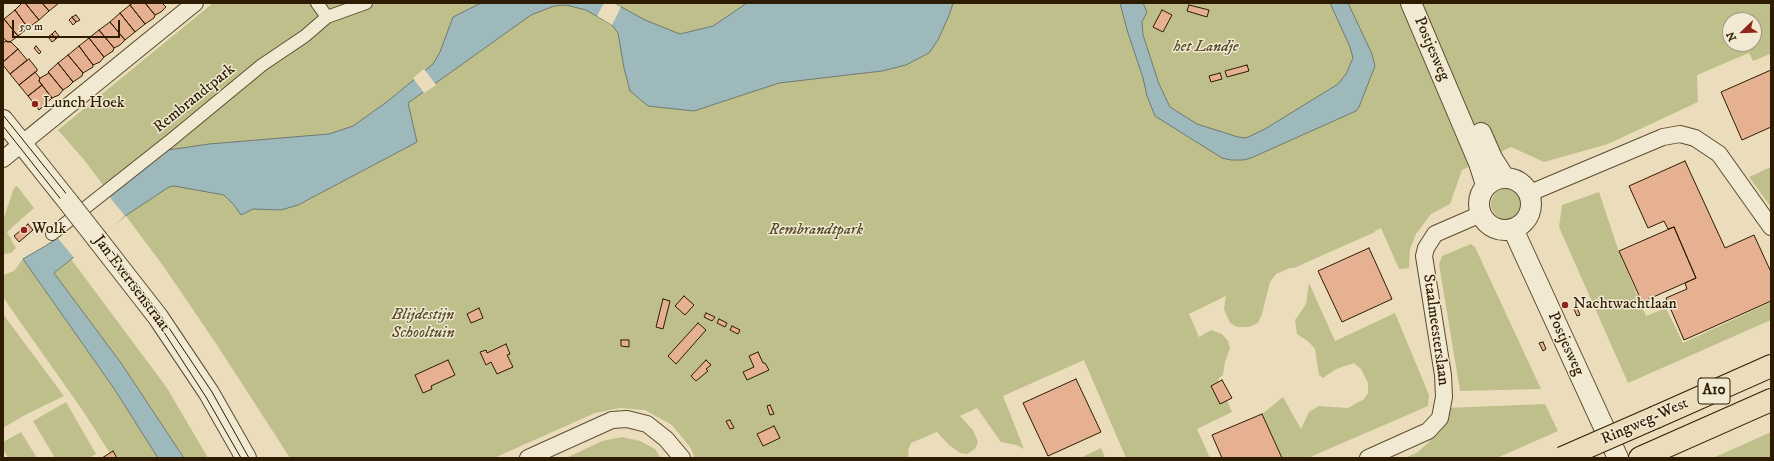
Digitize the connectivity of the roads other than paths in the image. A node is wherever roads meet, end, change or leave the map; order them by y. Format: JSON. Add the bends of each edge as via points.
{"nodes":[{"id":1,"x":194,"y":3,"type":"edge"},
{"id":2,"x":317,"y":3,"type":"edge"},
{"id":3,"x":366,"y":3,"type":"edge"},
{"id":4,"x":1411,"y":3,"type":"edge"},
{"id":5,"x":1422,"y":3,"type":"edge"},
{"id":6,"x":327,"y":17,"type":"junction"},
{"id":7,"x":3,"y":120,"type":"edge"},
{"id":8,"x":22,"y":144,"type":"junction"},
{"id":9,"x":3,"y":159,"type":"edge"},
{"id":10,"x":1504,"y":177,"type":"junction"},
{"id":11,"x":1486,"y":185,"type":"junction"},
{"id":12,"x":1530,"y":193,"type":"junction"},
{"id":13,"x":1481,"y":214,"type":"junction"},
{"id":14,"x":1771,"y":227,"type":"edge"},
{"id":15,"x":1513,"y":229,"type":"junction"},
{"id":16,"x":52,"y":234,"type":"dead end"},
{"id":17,"x":1771,"y":366,"type":"edge"},
{"id":18,"x":1771,"y":400,"type":"edge"},
{"id":19,"x":246,"y":458,"type":"edge"},
{"id":20,"x":528,"y":458,"type":"edge"},
{"id":21,"x":682,"y":458,"type":"edge"},
{"id":22,"x":1368,"y":458,"type":"edge"},
{"id":23,"x":1562,"y":458,"type":"edge"},
{"id":24,"x":1618,"y":458,"type":"edge"},
{"id":25,"x":1640,"y":458,"type":"edge"}],
"edges":[{"from":1,"to":8,"type":"street"},
{"from":2,"to":6,"type":"street"},
{"from":3,"to":6,"type":"street","name":"Rembrandtpark"},
{"from":4,"to":11,"type":"street","name":"Postjesweg"},
{"from":5,"to":10,"type":"street","name":"Postjesweg","via":[[1492,158]]},
{"from":6,"to":16,"type":"street","name":"Rembrandtpark","via":[[305,36],[262,65]]},
{"from":7,"to":8,"type":"street","name":"Jan Evertsenstraat"},
{"from":8,"to":9,"type":"street"},
{"from":8,"to":19,"type":"street","name":"Jan Evertsenstraat","bridge":true,"via":[[158,317],[205,387]]},
{"from":10,"to":11,"type":"street"},
{"from":10,"to":12,"type":"street","via":[[1519,181]]},
{"from":11,"to":13,"type":"street","via":[[1479,199]]},
{"from":12,"to":14,"type":"street","via":[[1663,137],[1680,134],[1695,138],[1719,154]]},
{"from":12,"to":15,"type":"street","via":[[1530,213],[1524,223]]},
{"from":13,"to":15,"type":"street","via":[[1487,223],[1495,228]]},
{"from":13,"to":22,"type":"street","name":"Staalmeesterslaan","via":[[1435,234],[1424,256],[1443,376],[1444,397],[1440,418],[1428,431]]},
{"from":15,"to":24,"type":"street","name":"Postjesweg"},
{"from":17,"to":23,"type":"highway","name":"Ringweg-West","number":"A10","bridge":true},
{"from":18,"to":25,"type":"highway","name":"Ringweg-West","number":"A10"},
{"from":20,"to":21,"type":"street","via":[[612,420],[627,419],[647,424],[666,439]]}]}
